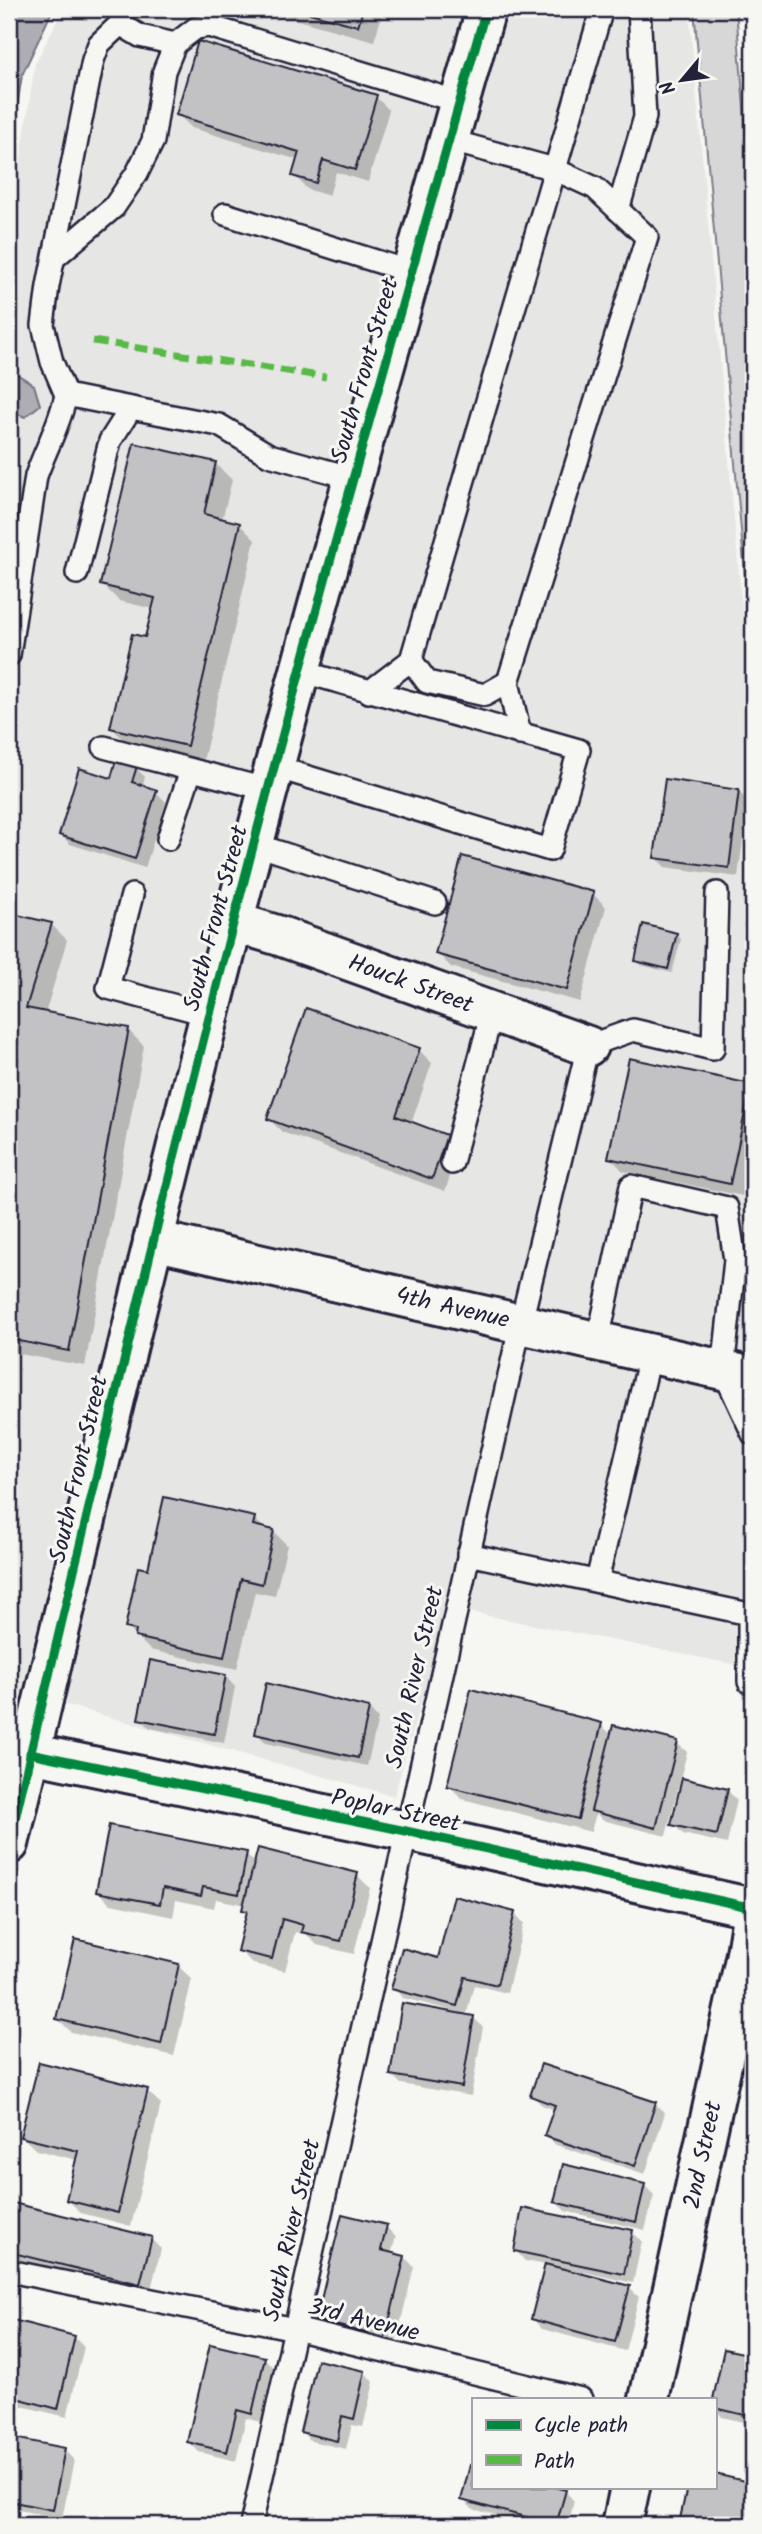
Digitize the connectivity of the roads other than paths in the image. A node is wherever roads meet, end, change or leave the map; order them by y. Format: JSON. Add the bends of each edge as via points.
{"nodes":[{"id":1,"x":486,"y":9,"type":"edge"},
{"id":2,"x":602,"y":9,"type":"edge"},
{"id":3,"x":639,"y":9,"type":"edge"},
{"id":4,"x":175,"y":44,"type":"junction"},
{"id":5,"x":459,"y":102,"type":"junction"},
{"id":6,"x":448,"y":140,"type":"junction"},
{"id":7,"x":554,"y":169,"type":"junction"},
{"id":8,"x":618,"y":210,"type":"junction"},
{"id":9,"x":225,"y":214,"type":"dead end"},
{"id":10,"x":55,"y":257,"type":"junction"},
{"id":11,"x":411,"y":272,"type":"junction"},
{"id":12,"x":66,"y":395,"type":"junction"},
{"id":13,"x":131,"y":408,"type":"junction"},
{"id":14,"x":354,"y":478,"type":"junction"},
{"id":15,"x":77,"y":573,"type":"dead end"},
{"id":16,"x":9,"y":655,"type":"edge"},
{"id":17,"x":411,"y":660,"type":"junction"},
{"id":18,"x":300,"y":671,"type":"junction"},
{"id":19,"x":508,"y":682,"type":"junction"},
{"id":20,"x":369,"y":692,"type":"junction"},
{"id":21,"x":520,"y":734,"type":"junction"},
{"id":22,"x":104,"y":747,"type":"dead end"},
{"id":23,"x":191,"y":769,"type":"junction"},
{"id":24,"x":272,"y":778,"type":"junction"},
{"id":25,"x":168,"y":839,"type":"dead end"},
{"id":26,"x":254,"y":844,"type":"junction"},
{"id":27,"x":716,"y":893,"type":"dead end"},
{"id":28,"x":132,"y":895,"type":"dead end"},
{"id":29,"x":435,"y":903,"type":"dead end"},
{"id":30,"x":234,"y":922,"type":"junction"},
{"id":31,"x":492,"y":1012,"type":"junction"},
{"id":32,"x":210,"y":1015,"type":"junction"},
{"id":33,"x":588,"y":1046,"type":"junction"},
{"id":34,"x":452,"y":1163,"type":"dead end"},
{"id":35,"x":153,"y":1240,"type":"junction"},
{"id":36,"x":521,"y":1322,"type":"junction"},
{"id":37,"x":598,"y":1340,"type":"junction"},
{"id":38,"x":651,"y":1352,"type":"junction"},
{"id":39,"x":738,"y":1373,"type":"edge"},
{"id":40,"x":753,"y":1434,"type":"edge"},
{"id":41,"x":468,"y":1554,"type":"junction"},
{"id":42,"x":597,"y":1581,"type":"junction"},
{"id":43,"x":751,"y":1612,"type":"edge"},
{"id":44,"x":753,"y":1683,"type":"edge"},
{"id":45,"x":30,"y":1754,"type":"junction"},
{"id":46,"x":406,"y":1831,"type":"junction"},
{"id":47,"x":9,"y":1844,"type":"edge"},
{"id":48,"x":753,"y":1909,"type":"edge"},
{"id":49,"x":9,"y":2271,"type":"edge"},
{"id":50,"x":295,"y":2329,"type":"junction"},
{"id":51,"x":577,"y":2398,"type":"edge"},
{"id":52,"x":649,"y":2398,"type":"edge"},
{"id":53,"x":630,"y":2488,"type":"edge"},
{"id":54,"x":251,"y":2525,"type":"edge"},
{"id":55,"x":622,"y":2525,"type":"edge"}],
"edges":[{"from":1,"to":5,"type":"street","name":"South Front Street"},
{"from":2,"to":7,"type":"lane"},
{"from":3,"to":8,"type":"lane","via":[[645,117]]},
{"from":4,"to":5,"type":"lane","via":[[195,28],[209,26]]},
{"from":4,"to":10,"type":"lane","via":[[164,71],[153,141],[137,173],[114,207]]},
{"from":4,"to":10,"type":"lane","via":[[140,36],[120,24],[99,44]]},
{"from":5,"to":6,"type":"street","name":"South Front Street"},
{"from":6,"to":7,"type":"lane"},
{"from":6,"to":11,"type":"street","name":"South Front Street"},
{"from":7,"to":8,"type":"lane","via":[[595,188]]},
{"from":7,"to":17,"type":"lane"},
{"from":8,"to":19,"type":"lane","via":[[647,237]]},
{"from":9,"to":11,"type":"lane"},
{"from":10,"to":12,"type":"lane","via":[[43,324]]},
{"from":11,"to":14,"type":"street","name":"South Front Street"},
{"from":12,"to":13,"type":"lane"},
{"from":12,"to":16,"type":"lane","via":[[61,419],[36,476]]},
{"from":13,"to":14,"type":"lane","via":[[219,425],[269,455]]},
{"from":13,"to":15,"type":"lane","via":[[110,441]]},
{"from":14,"to":18,"type":"street","name":"South Front Street"},
{"from":17,"to":19,"type":"lane","via":[[427,682],[485,695]]},
{"from":17,"to":20,"type":"lane"},
{"from":18,"to":20,"type":"lane"},
{"from":18,"to":24,"type":"street","name":"South Front Street"},
{"from":19,"to":21,"type":"lane"},
{"from":20,"to":21,"type":"lane"},
{"from":21,"to":24,"type":"lane","via":[[579,750],[550,850]]},
{"from":22,"to":23,"type":"lane"},
{"from":23,"to":24,"type":"lane"},
{"from":23,"to":25,"type":"lane"},
{"from":24,"to":26,"type":"street","name":"South Front Street"},
{"from":26,"to":29,"type":"lane"},
{"from":26,"to":30,"type":"street","name":"South Front Street"},
{"from":27,"to":33,"type":"lane","via":[[713,1049],[633,1030]]},
{"from":28,"to":32,"type":"lane","via":[[108,988]]},
{"from":30,"to":31,"type":"street","name":"Houck Street"},
{"from":30,"to":32,"type":"street","name":"South Front Street"},
{"from":31,"to":33,"type":"street","name":"Houck Street"},
{"from":31,"to":34,"type":"lane"},
{"from":32,"to":35,"type":"street","name":"South Front Street"},
{"from":33,"to":36,"type":"lane","name":"South River Street"},
{"from":35,"to":36,"type":"street","name":"4th Avenue"},
{"from":35,"to":45,"type":"street","name":"South Front Street"},
{"from":36,"to":37,"type":"street","name":"4th Avenue"},
{"from":36,"to":41,"type":"lane","name":"South River Street"},
{"from":37,"to":38,"type":"street","name":"4th Avenue"},
{"from":37,"to":39,"type":"lane","via":[[631,1186],[715,1205],[727,1208],[735,1260]]},
{"from":38,"to":39,"type":"street","name":"4th Avenue"},
{"from":38,"to":42,"type":"lane"},
{"from":39,"to":40,"type":"lane"},
{"from":41,"to":42,"type":"lane"},
{"from":41,"to":46,"type":"lane","name":"South River Street"},
{"from":42,"to":43,"type":"lane"},
{"from":43,"to":44,"type":"lane","via":[[749,1682]]},
{"from":45,"to":46,"type":"street","name":"Poplar Street"},
{"from":45,"to":47,"type":"street","name":"South Front Street"},
{"from":46,"to":48,"type":"street","name":"Poplar Street"},
{"from":46,"to":50,"type":"lane","name":"South River Street"},
{"from":48,"to":52,"type":"street","name":"2nd Street"},
{"from":49,"to":50,"type":"lane","name":"3rd Avenue"},
{"from":50,"to":51,"type":"lane","name":"3rd Avenue"},
{"from":50,"to":54,"type":"lane","name":"South River Street"},
{"from":53,"to":55,"type":"street"}]}
